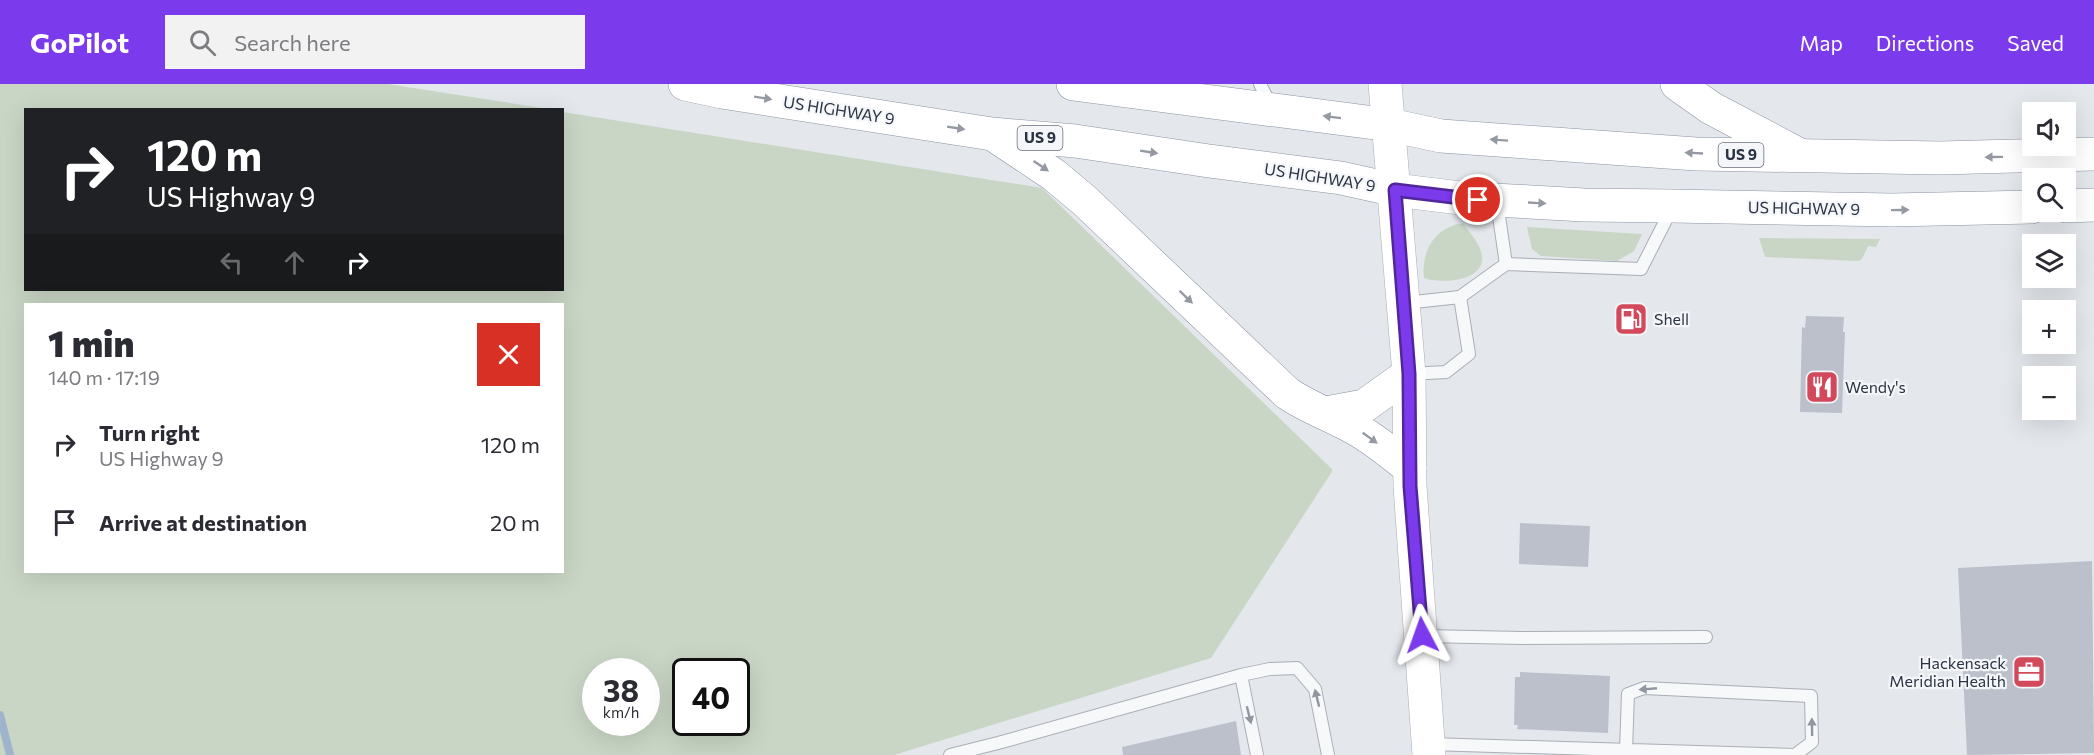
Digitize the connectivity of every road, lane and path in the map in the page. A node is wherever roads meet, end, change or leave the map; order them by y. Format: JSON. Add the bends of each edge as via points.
{"nodes":[{"id":1,"x":685,"y":84,"type":"edge"},
{"id":2,"x":1073,"y":84,"type":"edge"},
{"id":3,"x":1385,"y":84,"type":"edge"},
{"id":4,"x":1677,"y":84,"type":"edge"},
{"id":5,"x":1267,"y":97,"type":"edge"},
{"id":6,"x":1390,"y":125,"type":"junction"},
{"id":7,"x":992,"y":134,"type":"junction"},
{"id":8,"x":2094,"y":154,"type":"edge"},
{"id":9,"x":1803,"y":157,"type":"junction"},
{"id":10,"x":1395,"y":190,"type":"junction"},
{"id":11,"x":1497,"y":201,"type":"junction"},
{"id":12,"x":2094,"y":205,"type":"edge"},
{"id":13,"x":1672,"y":206,"type":"junction"},
{"id":14,"x":2076,"y":206,"type":"edge"},
{"id":15,"x":2022,"y":207,"type":"edge"},
{"id":16,"x":1506,"y":264,"type":"junction"},
{"id":17,"x":1460,"y":297,"type":"junction"},
{"id":18,"x":1404,"y":303,"type":"junction"},
{"id":19,"x":1409,"y":374,"type":"junction"},
{"id":20,"x":1326,"y":413,"type":"junction"},
{"id":21,"x":1410,"y":468,"type":"junction"},
{"id":22,"x":1422,"y":635,"type":"junction"},
{"id":23,"x":1706,"y":637,"type":"dead end"},
{"id":24,"x":1241,"y":675,"type":"junction"},
{"id":25,"x":1429,"y":750,"type":"edge"},
{"id":26,"x":1626,"y":750,"type":"junction"},
{"id":27,"x":950,"y":755,"type":"edge"},
{"id":28,"x":1257,"y":755,"type":"edge"},
{"id":29,"x":1328,"y":755,"type":"edge"}],
"edges":[{"from":1,"to":7,"type":"main road","name":"US HIGHWAY 9","number":"US 9","one_way":true},
{"from":2,"to":5,"type":"main road","number":"US 9"},
{"from":3,"to":6,"type":"main road"},
{"from":4,"to":9,"type":"main road","via":[[1711,108]]},
{"from":6,"to":5,"type":"main road","number":"US 9","one_way":true},
{"from":9,"to":6,"type":"main road","number":"US 9","one_way":true,"via":[[1488,140],[1441,136]]},
{"from":6,"to":10,"type":"main road"},
{"from":7,"to":10,"type":"main road","name":"US HIGHWAY 9","number":"US 9","one_way":true,"via":[[1075,141],[1341,178]]},
{"from":7,"to":20,"type":"main road","one_way":true,"via":[[1054,175],[1084,201],[1287,393]]},
{"from":8,"to":9,"type":"main road","number":"US 9","one_way":true},
{"from":10,"to":11,"type":"main road","name":"US HIGHWAY 9","number":"US 9"},
{"from":10,"to":18,"type":"main road"},
{"from":11,"to":13,"type":"main road","name":"US HIGHWAY 9","number":"US 9","one_way":true},
{"from":11,"to":16,"type":"lane"},
{"from":12,"to":14,"type":"main road"},
{"from":13,"to":15,"type":"main road","name":"US HIGHWAY 9","number":"US 9","one_way":true,"via":[[1892,210]]},
{"from":13,"to":16,"type":"lane","via":[[1641,269]]},
{"from":16,"to":17,"type":"lane"},
{"from":17,"to":18,"type":"lane"},
{"from":17,"to":19,"type":"lane","via":[[1469,354],[1446,372]]},
{"from":18,"to":19,"type":"main road"},
{"from":19,"to":20,"type":"main road","via":[[1364,406]]},
{"from":19,"to":21,"type":"main road"},
{"from":20,"to":21,"type":"main road","one_way":true,"via":[[1362,432]]},
{"from":21,"to":22,"type":"main road"},
{"from":22,"to":23,"type":"lane"},
{"from":22,"to":25,"type":"main road"},
{"from":24,"to":27,"type":"lane"},
{"from":24,"to":28,"type":"lane","one_way":true},
{"from":29,"to":24,"type":"lane","one_way":true,"via":[[1315,689],[1297,668]]},
{"from":25,"to":26,"type":"lane"},
{"from":26,"to":26,"type":"lane","one_way":true,"via":[[1795,755],[1812,742],[1811,696],[1644,688],[1628,694]]}]}
